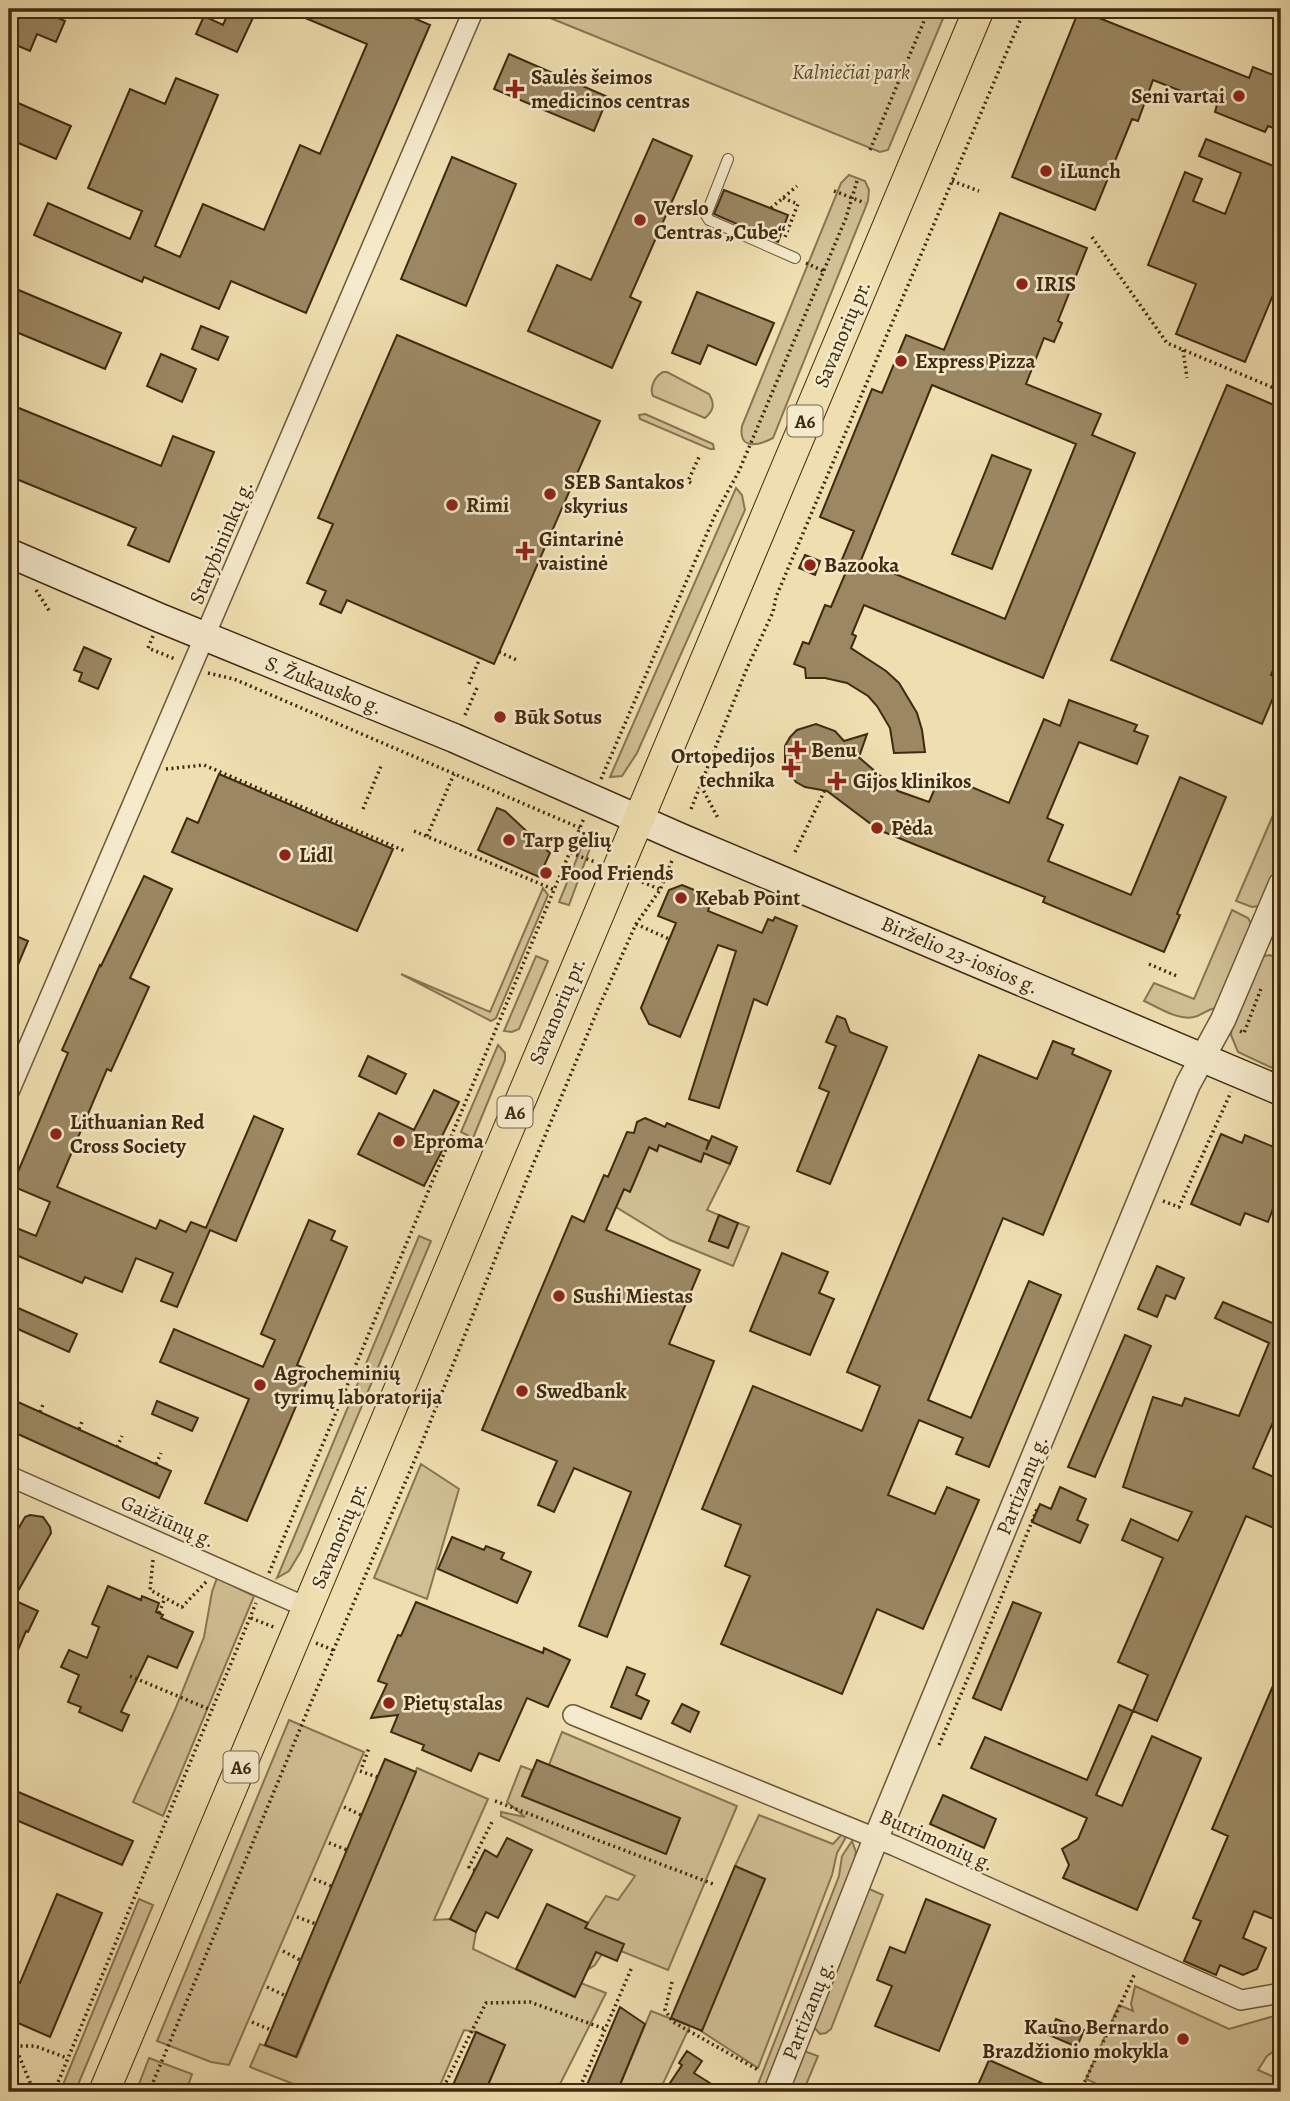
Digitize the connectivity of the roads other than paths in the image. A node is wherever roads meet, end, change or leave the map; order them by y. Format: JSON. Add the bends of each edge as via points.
{"nodes":[{"id":1,"x":474,"y":9,"type":"edge"},
{"id":2,"x":979,"y":9,"type":"edge"},
{"id":3,"x":728,"y":159,"type":"dead end"},
{"id":4,"x":795,"y":258,"type":"dead end"},
{"id":5,"x":9,"y":553,"type":"edge"},
{"id":6,"x":206,"y":636,"type":"junction"},
{"id":7,"x":638,"y":818,"type":"junction"},
{"id":8,"x":1281,"y":884,"type":"edge"},
{"id":9,"x":1202,"y":1057,"type":"junction"},
{"id":10,"x":1281,"y":1091,"type":"edge"},
{"id":11,"x":9,"y":1092,"type":"edge"},
{"id":12,"x":9,"y":1476,"type":"edge"},
{"id":13,"x":308,"y":1608,"type":"junction"},
{"id":14,"x":573,"y":1715,"type":"dead end"},
{"id":15,"x":876,"y":1838,"type":"junction"},
{"id":16,"x":1281,"y":1993,"type":"edge"},
{"id":17,"x":104,"y":2092,"type":"edge"},
{"id":18,"x":776,"y":2092,"type":"edge"}],
"edges":[{"from":1,"to":6,"type":"street","name":"Statybininkų g."},
{"from":2,"to":7,"type":"main road","name":"Savanorių pr.","number":"A6"},
{"from":3,"to":4,"type":"lane","via":[[706,215],[709,220]]},
{"from":5,"to":6,"type":"main road","name":"S. Žukausko g."},
{"from":6,"to":7,"type":"main road","name":"S. Žukausko g."},
{"from":6,"to":11,"type":"street","name":"Statybininkų g."},
{"from":7,"to":9,"type":"main road","name":"Birželio 23-iosios g."},
{"from":7,"to":13,"type":"main road","name":"Savanorių pr.","number":"A6"},
{"from":8,"to":9,"type":"street","name":"Partizanų g.","via":[[1223,1020]]},
{"from":9,"to":10,"type":"main road","name":"Birželio 23-iosios g."},
{"from":9,"to":15,"type":"street","name":"Partizanų g."},
{"from":12,"to":13,"type":"street","name":"Gaižiūnų g."},
{"from":13,"to":17,"type":"main road","name":"Savanorių pr.","number":"A6"},
{"from":14,"to":15,"type":"street","name":"Butrimonių g."},
{"from":15,"to":16,"type":"street","name":"Butrimonių g.","via":[[1241,2000]]},
{"from":15,"to":18,"type":"street","name":"Partizanų g."}]}
